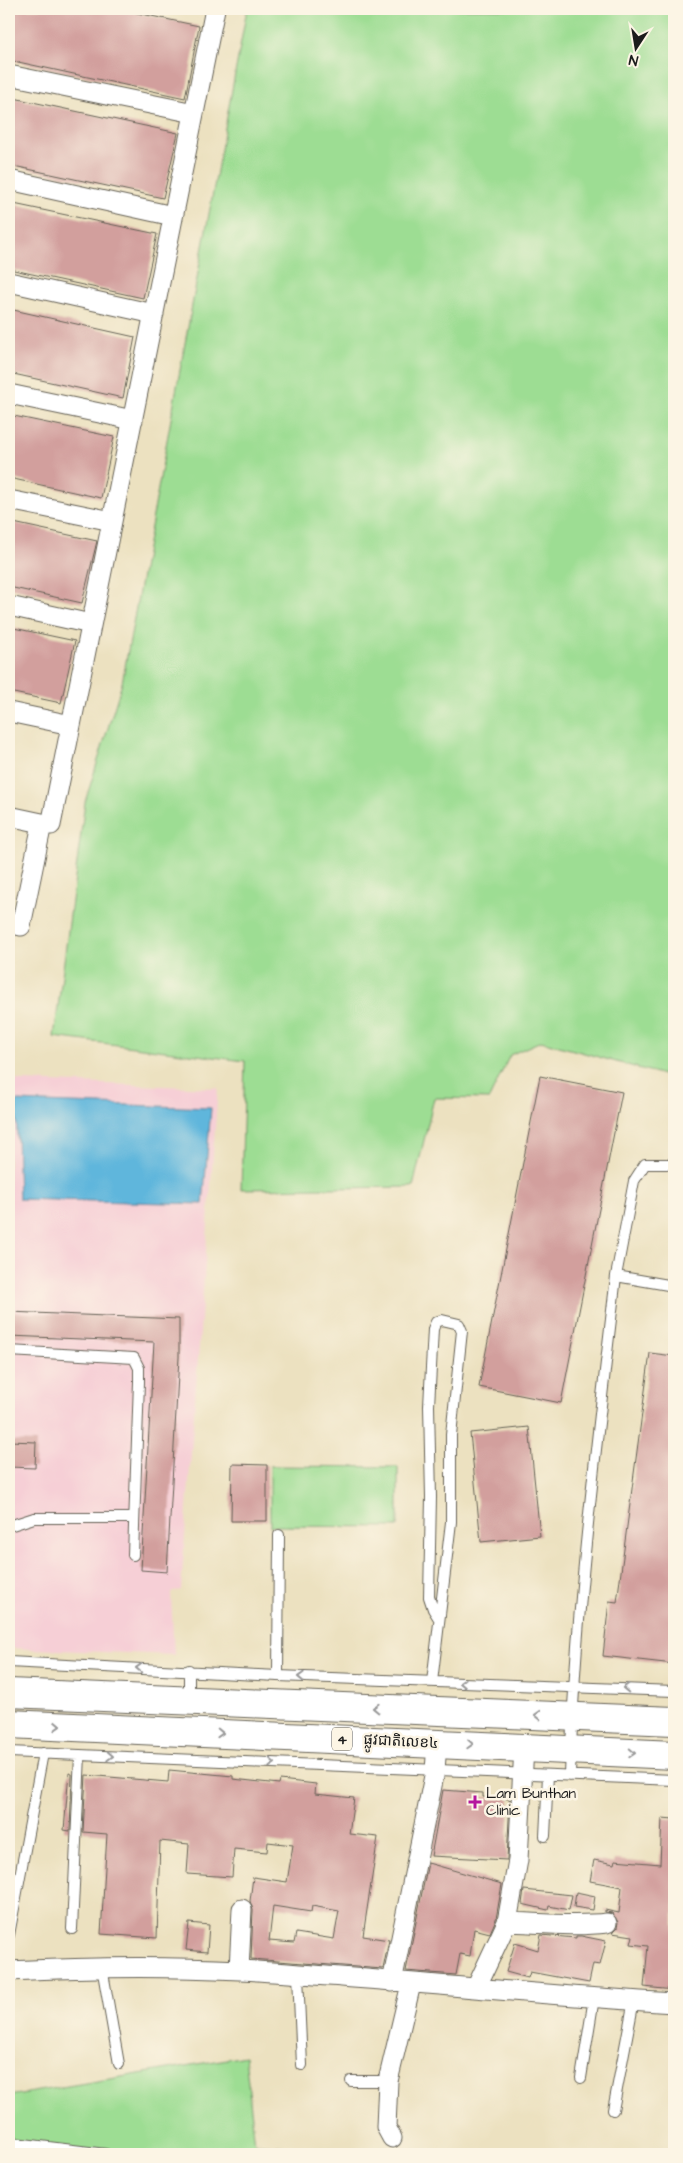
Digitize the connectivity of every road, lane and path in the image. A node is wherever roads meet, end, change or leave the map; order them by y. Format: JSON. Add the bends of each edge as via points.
{"nodes":[{"id":1,"x":215,"y":9,"type":"edge"},
{"id":2,"x":9,"y":75,"type":"edge"},
{"id":3,"x":194,"y":113,"type":"junction"},
{"id":4,"x":9,"y":180,"type":"edge"},
{"id":5,"x":173,"y":216,"type":"junction"},
{"id":6,"x":9,"y":282,"type":"edge"},
{"id":7,"x":154,"y":314,"type":"junction"},
{"id":8,"x":9,"y":394,"type":"edge"},
{"id":9,"x":133,"y":420,"type":"junction"},
{"id":10,"x":9,"y":500,"type":"edge"},
{"id":11,"x":112,"y":522,"type":"junction"},
{"id":12,"x":9,"y":606,"type":"edge"},
{"id":13,"x":92,"y":624,"type":"junction"},
{"id":14,"x":9,"y":712,"type":"edge"},
{"id":15,"x":71,"y":725,"type":"junction"},
{"id":16,"x":9,"y":816,"type":"edge"},
{"id":17,"x":42,"y":824,"type":"junction"},
{"id":18,"x":9,"y":923,"type":"edge"},
{"id":19,"x":674,"y":1164,"type":"edge"},
{"id":20,"x":616,"y":1276,"type":"junction"},
{"id":21,"x":674,"y":1286,"type":"edge"},
{"id":22,"x":9,"y":1351,"type":"edge"},
{"id":23,"x":134,"y":1518,"type":"junction"},
{"id":24,"x":9,"y":1526,"type":"edge"},
{"id":25,"x":279,"y":1535,"type":"dead end"},
{"id":26,"x":133,"y":1555,"type":"dead end"},
{"id":27,"x":438,"y":1617,"type":"junction"},
{"id":28,"x":9,"y":1662,"type":"edge"},
{"id":29,"x":190,"y":1670,"type":"junction"},
{"id":30,"x":278,"y":1676,"type":"junction"},
{"id":31,"x":432,"y":1682,"type":"junction"},
{"id":32,"x":573,"y":1686,"type":"junction"},
{"id":33,"x":674,"y":1691,"type":"edge"},
{"id":34,"x":9,"y":1693,"type":"edge"},
{"id":35,"x":189,"y":1700,"type":"junction"},
{"id":36,"x":572,"y":1717,"type":"junction"},
{"id":37,"x":674,"y":1721,"type":"edge"},
{"id":38,"x":9,"y":1724,"type":"edge"},
{"id":39,"x":437,"y":1743,"type":"junction"},
{"id":40,"x":524,"y":1747,"type":"junction"},
{"id":41,"x":9,"y":1752,"type":"edge"},
{"id":42,"x":43,"y":1753,"type":"junction"},
{"id":43,"x":80,"y":1755,"type":"junction"},
{"id":44,"x":674,"y":1755,"type":"edge"},
{"id":45,"x":571,"y":1763,"type":"junction"},
{"id":46,"x":435,"y":1771,"type":"junction"},
{"id":47,"x":523,"y":1774,"type":"junction"},
{"id":48,"x":548,"y":1775,"type":"junction"},
{"id":49,"x":674,"y":1780,"type":"edge"},
{"id":50,"x":545,"y":1836,"type":"dead end"},
{"id":51,"x":242,"y":1909,"type":"dead end"},
{"id":52,"x":507,"y":1922,"type":"junction"},
{"id":53,"x":607,"y":1924,"type":"dead end"},
{"id":54,"x":72,"y":1929,"type":"dead end"},
{"id":55,"x":9,"y":1936,"type":"edge"},
{"id":56,"x":102,"y":1967,"type":"junction"},
{"id":57,"x":239,"y":1970,"type":"junction"},
{"id":58,"x":9,"y":1971,"type":"edge"},
{"id":59,"x":298,"y":1975,"type":"junction"},
{"id":60,"x":392,"y":1982,"type":"junction"},
{"id":61,"x":411,"y":1984,"type":"junction"},
{"id":62,"x":476,"y":1988,"type":"junction"},
{"id":63,"x":594,"y":1998,"type":"junction"},
{"id":64,"x":634,"y":2000,"type":"junction"},
{"id":65,"x":674,"y":2003,"type":"edge"},
{"id":66,"x":120,"y":2064,"type":"dead end"},
{"id":67,"x":302,"y":2065,"type":"dead end"},
{"id":68,"x":581,"y":2078,"type":"dead end"},
{"id":69,"x":388,"y":2080,"type":"junction"},
{"id":70,"x":351,"y":2081,"type":"dead end"},
{"id":71,"x":613,"y":2110,"type":"dead end"},
{"id":72,"x":392,"y":2138,"type":"dead end"},
{"id":73,"x":14,"y":2154,"type":"edge"},
{"id":74,"x":106,"y":2154,"type":"edge"}],
"edges":[{"from":1,"to":3,"type":"street"},
{"from":2,"to":3,"type":"street"},
{"from":3,"to":5,"type":"street"},
{"from":4,"to":5,"type":"street"},
{"from":5,"to":7,"type":"street"},
{"from":6,"to":7,"type":"street"},
{"from":7,"to":9,"type":"street"},
{"from":8,"to":9,"type":"street"},
{"from":9,"to":11,"type":"street"},
{"from":10,"to":11,"type":"street"},
{"from":11,"to":13,"type":"street"},
{"from":12,"to":13,"type":"street"},
{"from":13,"to":15,"type":"street"},
{"from":14,"to":15,"type":"street"},
{"from":15,"to":17,"type":"street","via":[[51,825]]},
{"from":16,"to":17,"type":"street"},
{"from":17,"to":18,"type":"street","via":[[21,926]]},
{"from":19,"to":20,"type":"lane","via":[[645,1164],[634,1182]]},
{"from":20,"to":21,"type":"lane"},
{"from":20,"to":32,"type":"lane"},
{"from":22,"to":23,"type":"lane","via":[[134,1358],[139,1368]]},
{"from":23,"to":24,"type":"lane","via":[[34,1518]]},
{"from":23,"to":26,"type":"lane"},
{"from":25,"to":30,"type":"lane"},
{"from":27,"to":27,"type":"lane","via":[[451,1522],[451,1435],[462,1331],[459,1324],[442,1320],[436,1322],[433,1329],[428,1406],[431,1497],[429,1597]]},
{"from":27,"to":31,"type":"lane"},
{"from":29,"to":28,"type":"lane","one_way":true},
{"from":29,"to":30,"type":"lane"},
{"from":29,"to":35,"type":"lane"},
{"from":31,"to":30,"type":"lane","one_way":true},
{"from":32,"to":31,"type":"lane","one_way":true},
{"from":33,"to":32,"type":"lane","one_way":true},
{"from":32,"to":36,"type":"lane"},
{"from":34,"to":35,"type":"highway","name":"ផ្លូវជាតិលេខ៤","number":"4"},
{"from":36,"to":35,"type":"highway","name":"ផ្លូវជាតិលេខ៤","number":"4","one_way":true},
{"from":36,"to":37,"type":"highway","name":"ផ្លូវជាតិលេខ៤","number":"4"},
{"from":36,"to":45,"type":"lane"},
{"from":38,"to":39,"type":"highway","name":"ផ្លូវជាតិលេខ៤","number":"4","one_way":true},
{"from":39,"to":40,"type":"highway","name":"ផ្លូវជាតិលេខ៤","number":"4","one_way":true},
{"from":39,"to":46,"type":"street"},
{"from":40,"to":45,"type":"highway","name":"ផ្លូវជាតិលេខ៤","number":"4"},
{"from":40,"to":47,"type":"street"},
{"from":41,"to":42,"type":"lane"},
{"from":42,"to":43,"type":"lane"},
{"from":42,"to":55,"type":"lane"},
{"from":43,"to":46,"type":"lane","one_way":true},
{"from":43,"to":54,"type":"lane"},
{"from":45,"to":44,"type":"highway","name":"ផ្លូវជាតិលេខ៤","number":"4","one_way":true},
{"from":45,"to":48,"type":"lane"},
{"from":45,"to":49,"type":"lane"},
{"from":46,"to":47,"type":"lane"},
{"from":46,"to":60,"type":"street"},
{"from":47,"to":48,"type":"lane"},
{"from":47,"to":52,"type":"street","via":[[518,1860]]},
{"from":48,"to":50,"type":"lane"},
{"from":51,"to":57,"type":"street"},
{"from":52,"to":53,"type":"street","via":[[578,1926]]},
{"from":52,"to":62,"type":"street"},
{"from":56,"to":57,"type":"street"},
{"from":56,"to":58,"type":"street"},
{"from":56,"to":66,"type":"lane"},
{"from":57,"to":59,"type":"street"},
{"from":59,"to":60,"type":"street"},
{"from":59,"to":67,"type":"lane"},
{"from":60,"to":61,"type":"street"},
{"from":61,"to":62,"type":"street"},
{"from":61,"to":69,"type":"street"},
{"from":62,"to":63,"type":"street"},
{"from":63,"to":64,"type":"street"},
{"from":63,"to":68,"type":"lane"},
{"from":64,"to":65,"type":"street"},
{"from":64,"to":71,"type":"lane"},
{"from":69,"to":70,"type":"lane"},
{"from":69,"to":72,"type":"street","via":[[386,2127]]},
{"from":73,"to":74,"type":"lane","via":[[16,2143]]}]}
